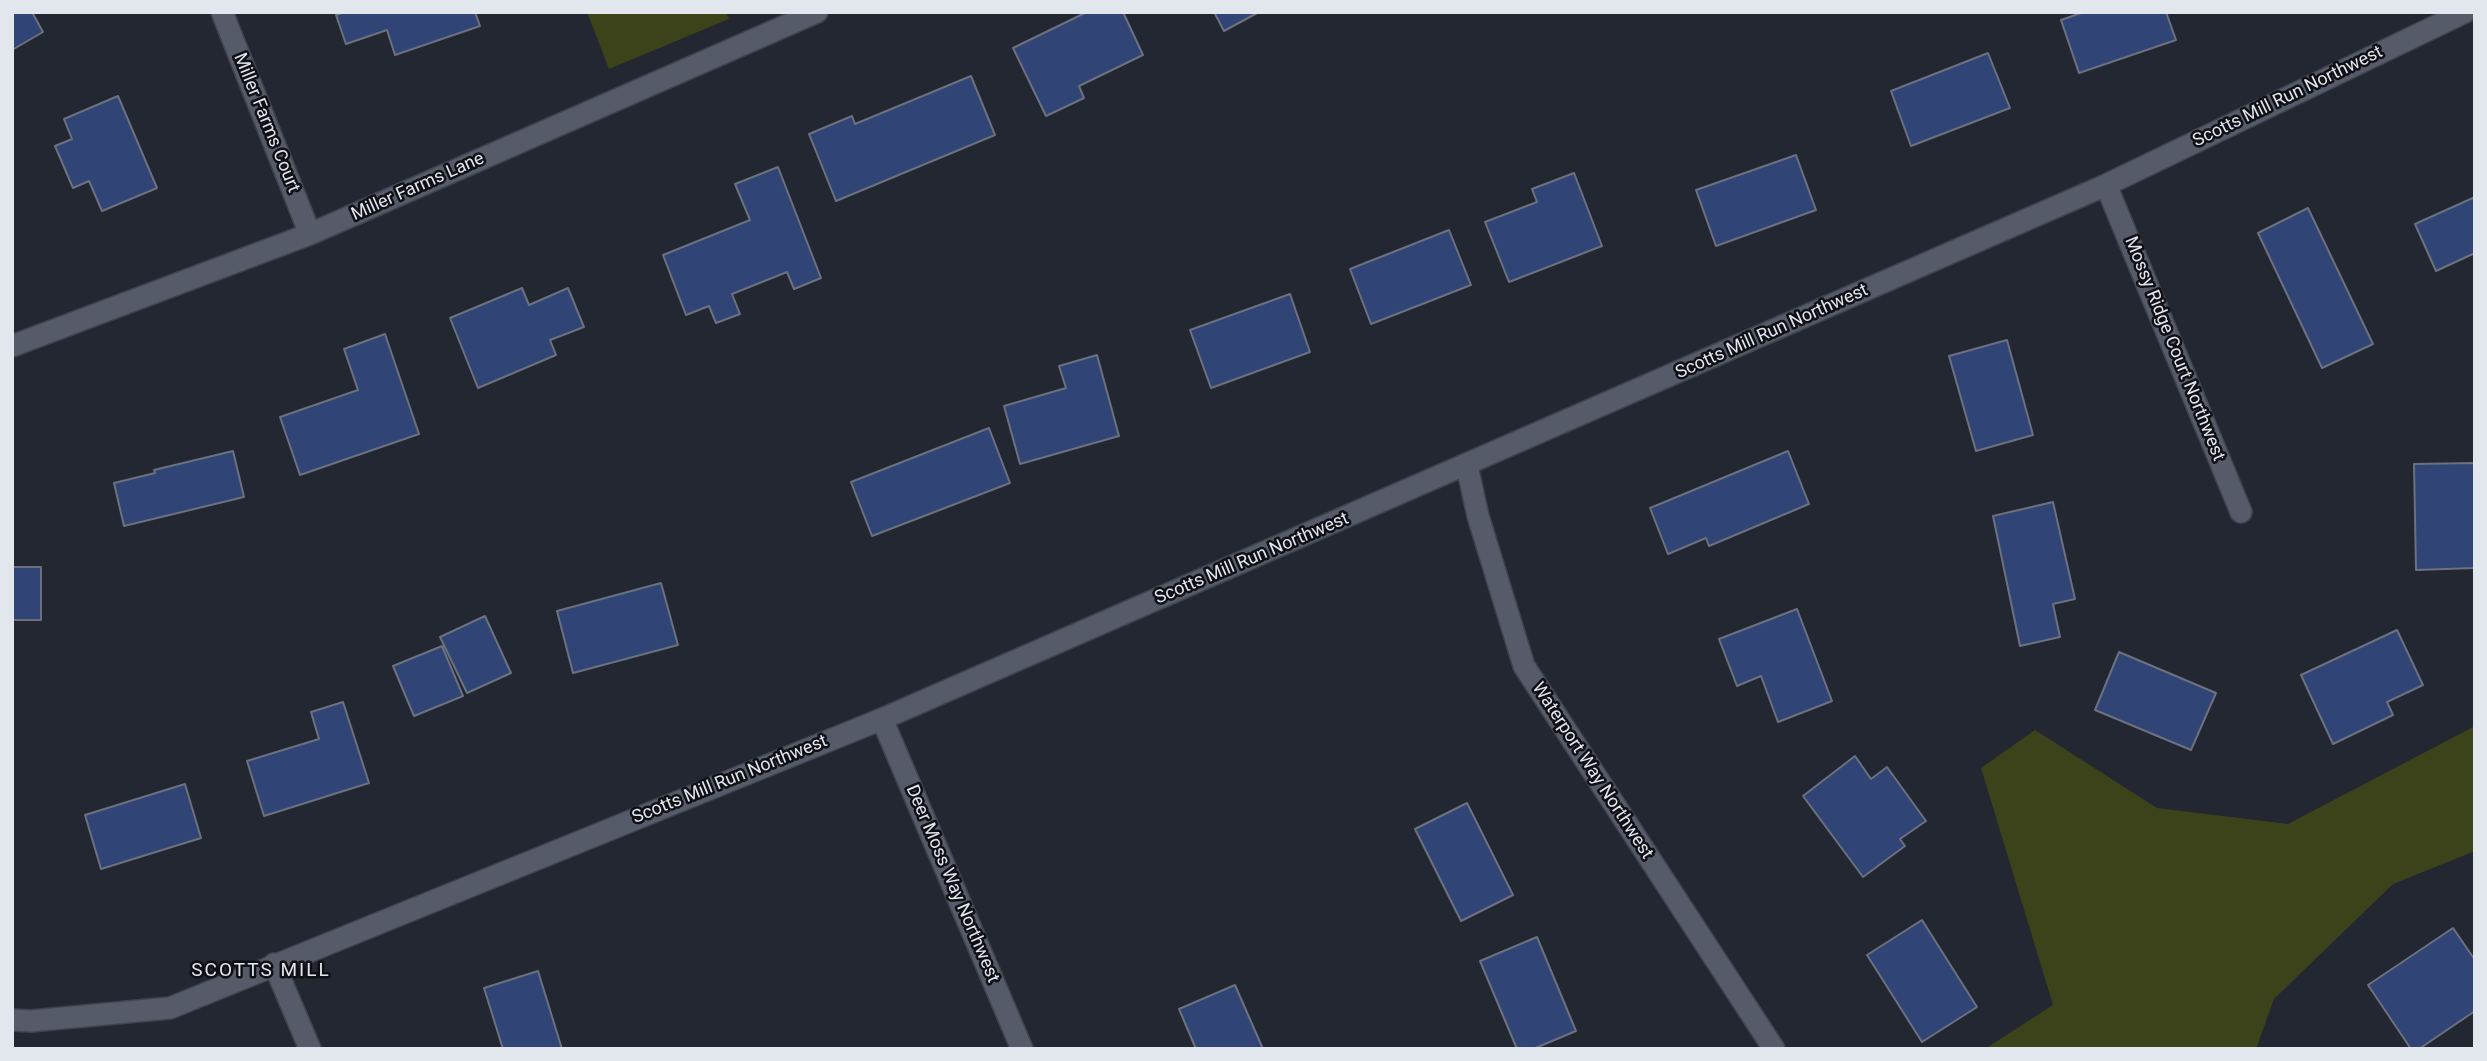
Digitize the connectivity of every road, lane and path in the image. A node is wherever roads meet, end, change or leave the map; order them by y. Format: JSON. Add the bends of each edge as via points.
{"nodes":[{"id":1,"x":222,"y":12,"type":"edge"},
{"id":2,"x":817,"y":12,"type":"edge"},
{"id":3,"x":2465,"y":12,"type":"edge"},
{"id":4,"x":2106,"y":185,"type":"junction"},
{"id":5,"x":310,"y":234,"type":"junction"},
{"id":6,"x":12,"y":346,"type":"edge"},
{"id":7,"x":1467,"y":466,"type":"junction"},
{"id":8,"x":2241,"y":512,"type":"dead end"},
{"id":9,"x":883,"y":719,"type":"junction"},
{"id":10,"x":274,"y":964,"type":"junction"},
{"id":11,"x":12,"y":1020,"type":"edge"},
{"id":12,"x":310,"y":1049,"type":"edge"},
{"id":13,"x":1022,"y":1049,"type":"edge"},
{"id":14,"x":1774,"y":1049,"type":"edge"}],
"edges":[{"from":1,"to":5,"type":"street","name":"Miller Farms Court"},
{"from":2,"to":5,"type":"street","name":"Miller Farms Lane"},
{"from":3,"to":4,"type":"street","name":"Scotts Mill Run Northwest"},
{"from":4,"to":7,"type":"street","name":"Scotts Mill Run Northwest"},
{"from":4,"to":8,"type":"street","name":"Mossy Ridge Court Northwest"},
{"from":5,"to":6,"type":"street","name":"Miller Farms Lane"},
{"from":7,"to":9,"type":"street","name":"Scotts Mill Run Northwest"},
{"from":7,"to":14,"type":"street","name":"Waterport Way Northwest","via":[[1524,666]]},
{"from":9,"to":10,"type":"street","name":"Scotts Mill Run Northwest"},
{"from":9,"to":13,"type":"street","name":"Deer Moss Way Northwest"},
{"from":10,"to":11,"type":"street","name":"Scotts Mill Run Northwest","via":[[170,1008]]},
{"from":10,"to":12,"type":"street"}]}
